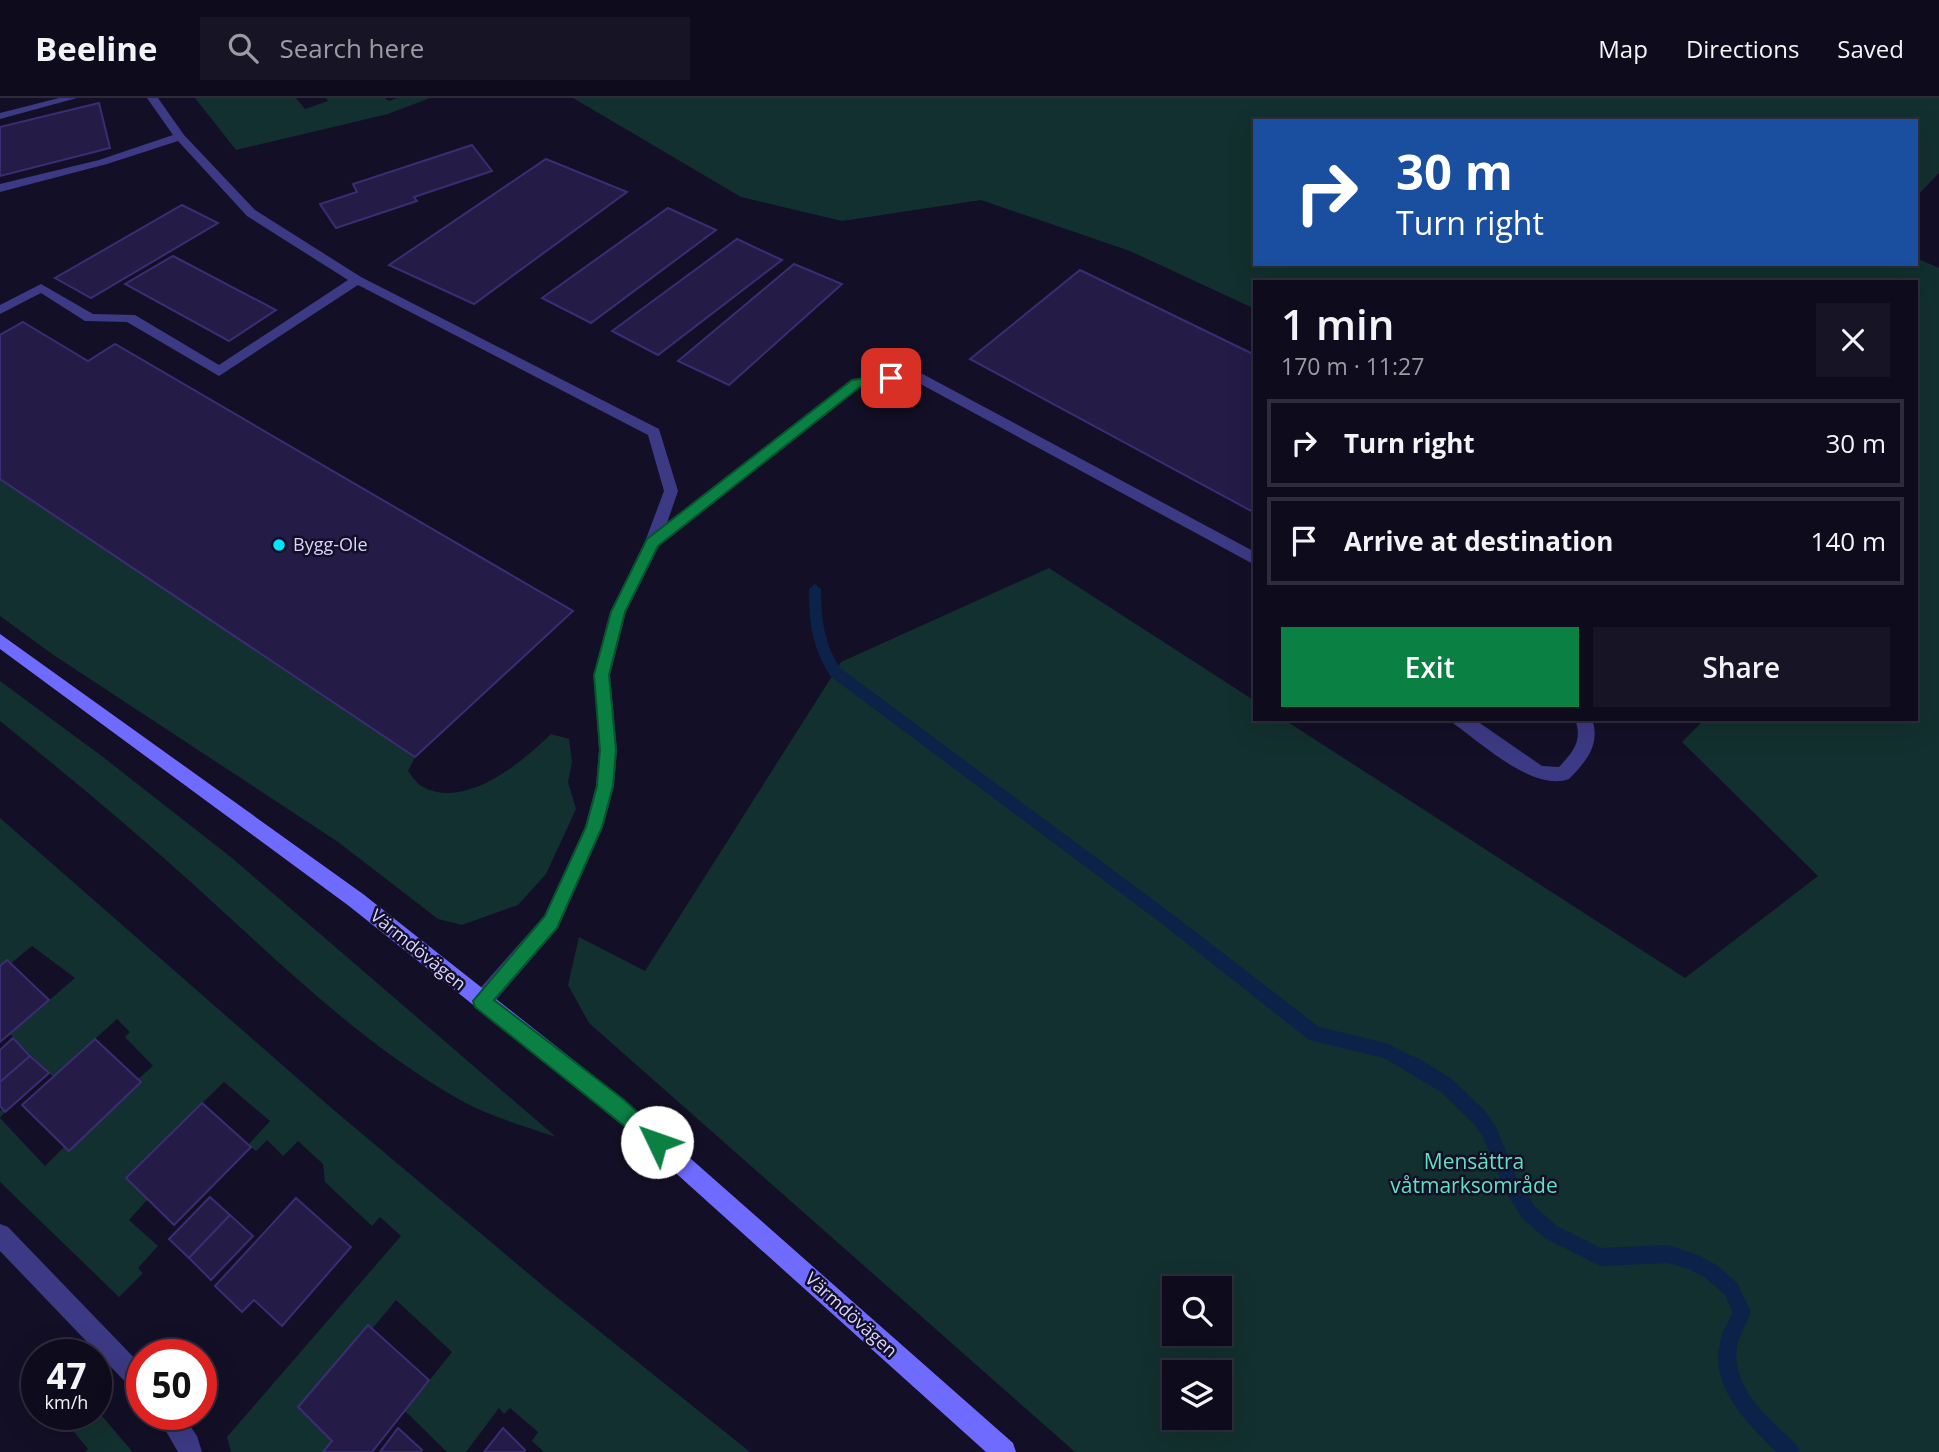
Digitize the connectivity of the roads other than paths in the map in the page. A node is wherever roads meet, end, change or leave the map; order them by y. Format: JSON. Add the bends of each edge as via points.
{"nodes":[{"id":1,"x":72,"y":98,"type":"edge"},
{"id":2,"x":152,"y":98,"type":"edge"},
{"id":3,"x":0,"y":116,"type":"edge"},
{"id":4,"x":180,"y":137,"type":"junction"},
{"id":5,"x":0,"y":188,"type":"edge"},
{"id":6,"x":357,"y":280,"type":"junction"},
{"id":7,"x":0,"y":310,"type":"edge"},
{"id":8,"x":652,"y":543,"type":"junction"},
{"id":9,"x":1253,"y":558,"type":"edge"},
{"id":10,"x":0,"y":640,"type":"edge"},
{"id":11,"x":1463,"y":721,"type":"edge"},
{"id":12,"x":1584,"y":721,"type":"edge"},
{"id":13,"x":482,"y":1001,"type":"junction"},
{"id":14,"x":0,"y":1235,"type":"edge"},
{"id":15,"x":126,"y":1366,"type":"edge"},
{"id":16,"x":179,"y":1430,"type":"edge"},
{"id":17,"x":190,"y":1452,"type":"edge"},
{"id":18,"x":1004,"y":1452,"type":"edge"}],
"edges":[{"from":1,"to":3,"type":"street"},
{"from":2,"to":4,"type":"street"},
{"from":4,"to":5,"type":"street"},
{"from":4,"to":6,"type":"street","via":[[251,213]]},
{"from":6,"to":7,"type":"street","via":[[219,371],[130,318],[90,318],[41,288]]},
{"from":6,"to":8,"type":"street","via":[[654,432],[671,491]]},
{"from":8,"to":9,"type":"street","via":[[856,383],[917,376]]},
{"from":8,"to":13,"type":"street","via":[[618,612],[602,675],[608,750],[594,827],[551,922]]},
{"from":10,"to":13,"type":"main road","name":"Värmdövägen","via":[[356,900]]},
{"from":11,"to":12,"type":"street","via":[[1537,772],[1549,775],[1563,774],[1586,747]]},
{"from":13,"to":18,"type":"main road","name":"Värmdövägen","via":[[616,1106]]},
{"from":14,"to":15,"type":"street"},
{"from":16,"to":17,"type":"street"}]}
